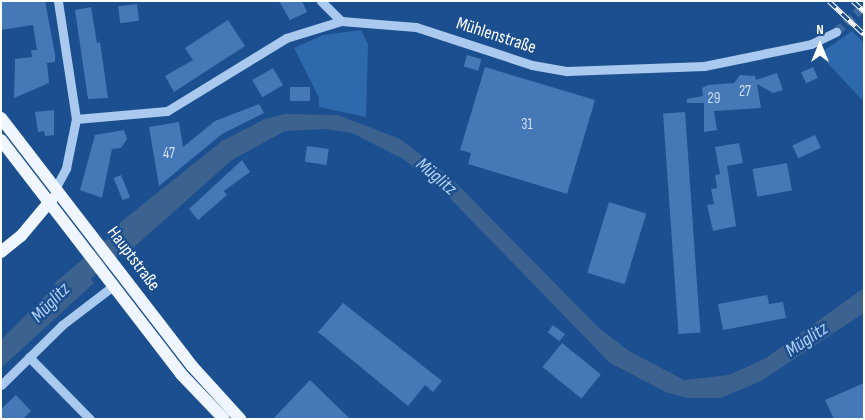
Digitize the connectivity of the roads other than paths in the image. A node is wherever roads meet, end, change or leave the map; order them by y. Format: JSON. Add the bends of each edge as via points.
{"nodes":[{"id":1,"x":58,"y":1,"type":"edge"},
{"id":2,"x":322,"y":1,"type":"edge"},
{"id":3,"x":341,"y":21,"type":"junction"},
{"id":4,"x":836,"y":32,"type":"tunnel mouth"},
{"id":5,"x":1,"y":118,"type":"edge"},
{"id":6,"x":76,"y":118,"type":"junction"},
{"id":7,"x":1,"y":140,"type":"edge"},
{"id":8,"x":55,"y":190,"type":"junction"},
{"id":9,"x":48,"y":205,"type":"junction"},
{"id":10,"x":1,"y":252,"type":"edge"},
{"id":11,"x":109,"y":282,"type":"junction"},
{"id":12,"x":29,"y":357,"type":"junction"},
{"id":13,"x":1,"y":385,"type":"edge"},
{"id":14,"x":90,"y":419,"type":"edge"},
{"id":15,"x":224,"y":419,"type":"edge"},
{"id":16,"x":240,"y":419,"type":"edge"}],
"edges":[{"from":1,"to":6,"type":"street"},
{"from":2,"to":3,"type":"street"},
{"from":3,"to":4,"type":"street","name":"Mühlenstraße","via":[[416,26],[532,65],[567,71],[704,66],[811,44]]},
{"from":3,"to":6,"type":"street","name":"Mühlenstraße","via":[[286,38],[167,111]]},
{"from":5,"to":8,"type":"main road","name":"Hauptstraße"},
{"from":6,"to":8,"type":"street","via":[[68,161]]},
{"from":7,"to":9,"type":"main road","name":"Hauptstraße"},
{"from":8,"to":9,"type":"main road"},
{"from":8,"to":16,"type":"main road","name":"Hauptstraße","via":[[96,238],[192,366]]},
{"from":9,"to":10,"type":"main road"},
{"from":9,"to":11,"type":"main road","name":"Hauptstraße"},
{"from":11,"to":12,"type":"street"},
{"from":11,"to":15,"type":"main road","name":"Hauptstraße","via":[[181,374]]},
{"from":12,"to":13,"type":"street"},
{"from":12,"to":14,"type":"street"}]}
